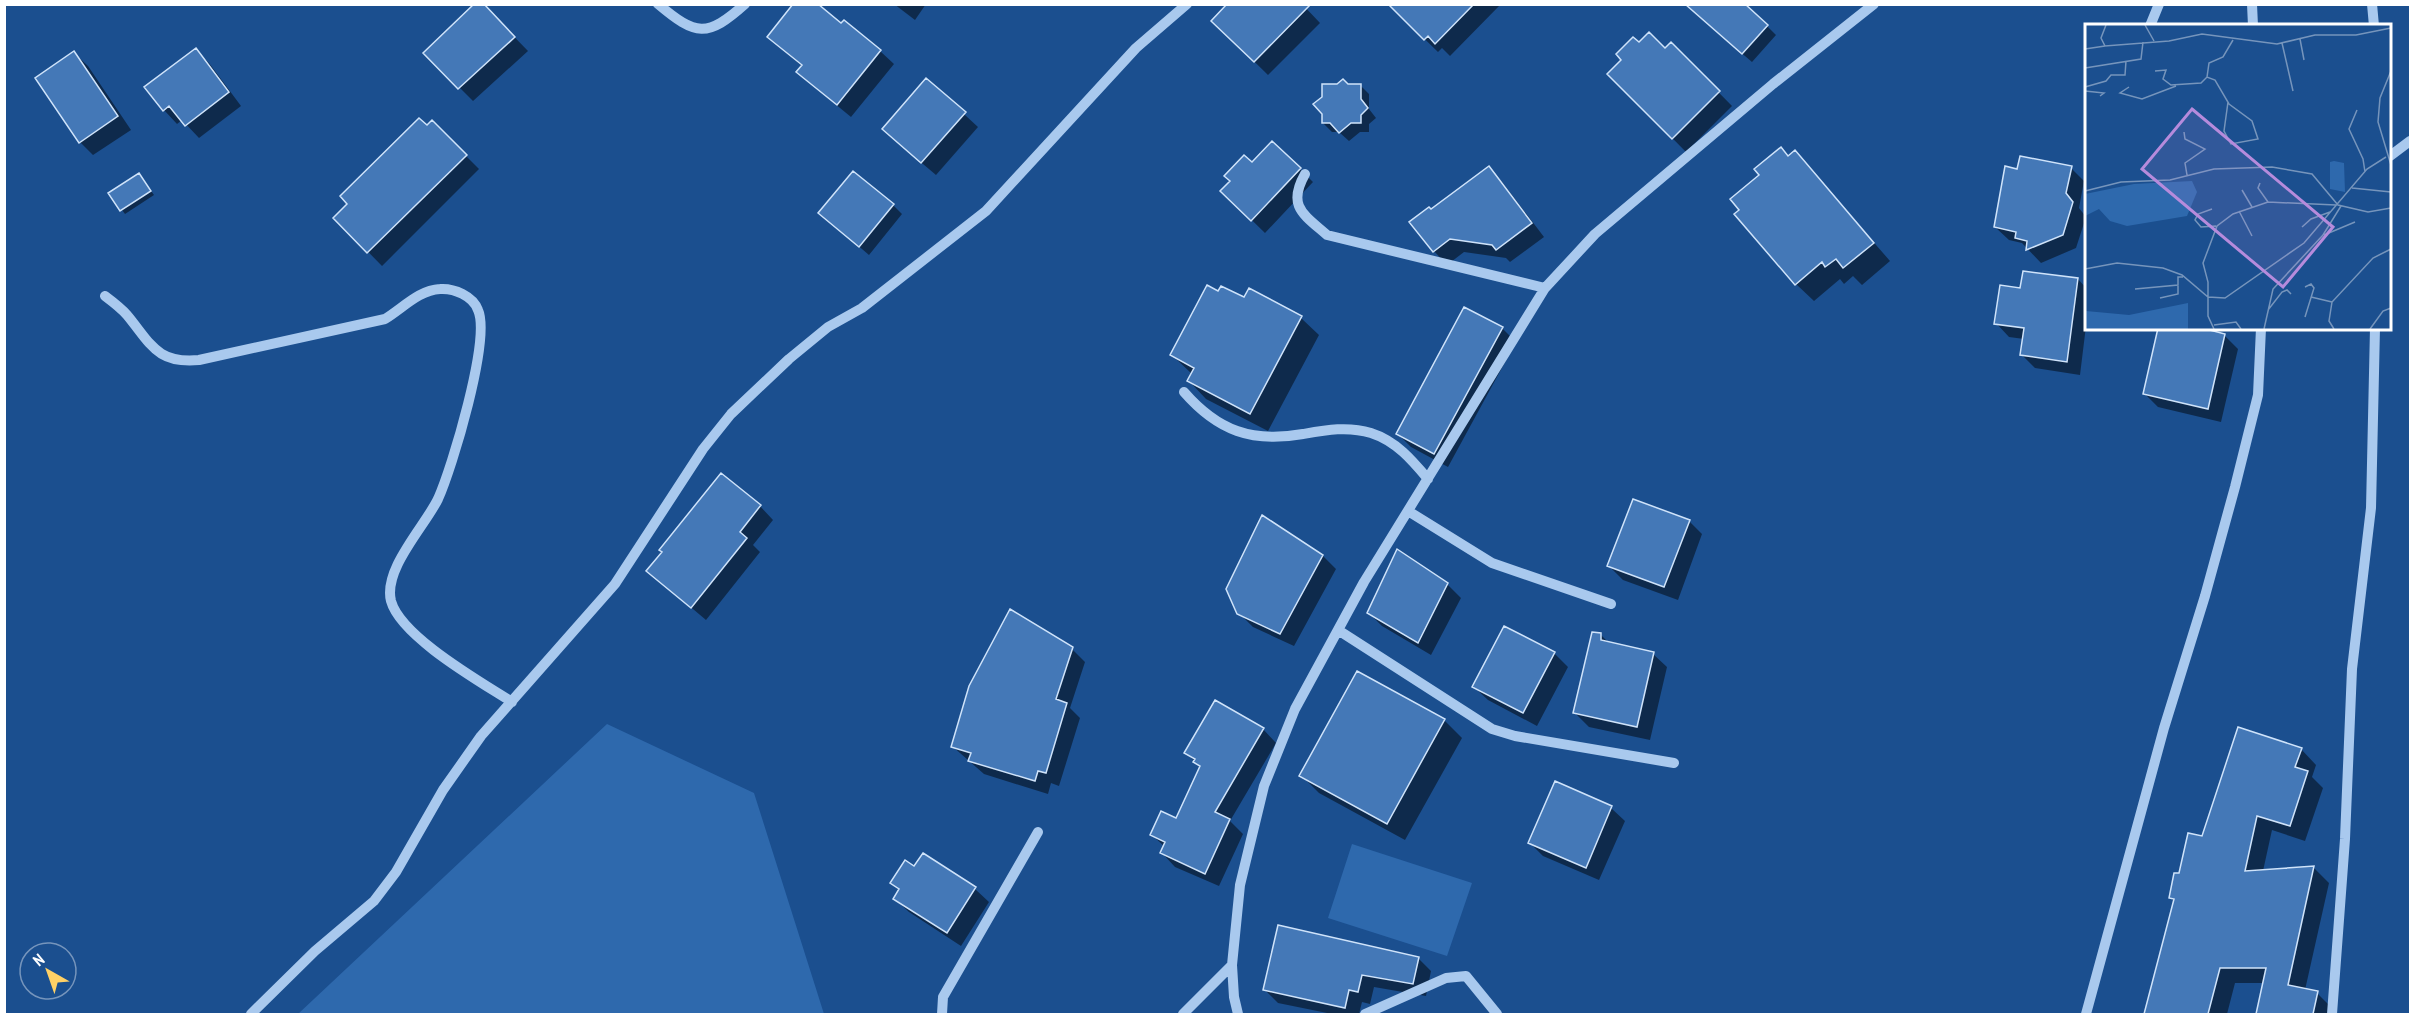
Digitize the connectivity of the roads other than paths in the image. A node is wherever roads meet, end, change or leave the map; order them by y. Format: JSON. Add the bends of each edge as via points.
{"nodes":[{"id":1,"x":658,"y":4,"type":"edge"},
{"id":2,"x":745,"y":4,"type":"edge"},
{"id":3,"x":1187,"y":4,"type":"edge"},
{"id":4,"x":1874,"y":4,"type":"edge"},
{"id":5,"x":2252,"y":4,"type":"edge"},
{"id":6,"x":2372,"y":4,"type":"edge"},
{"id":7,"x":2158,"y":5,"type":"edge"},
{"id":8,"x":2151,"y":24,"type":"edge"},
{"id":9,"x":2253,"y":24,"type":"edge"},
{"id":10,"x":2374,"y":24,"type":"edge"},
{"id":11,"x":2410,"y":141,"type":"edge"},
{"id":12,"x":2391,"y":155,"type":"edge"},
{"id":13,"x":1305,"y":174,"type":"dead end"},
{"id":14,"x":1545,"y":288,"type":"junction"},
{"id":15,"x":105,"y":296,"type":"dead end"},
{"id":16,"x":2261,"y":330,"type":"edge"},
{"id":17,"x":2375,"y":330,"type":"edge"},
{"id":18,"x":1184,"y":392,"type":"dead end"},
{"id":19,"x":1428,"y":479,"type":"junction"},
{"id":20,"x":1408,"y":511,"type":"junction"},
{"id":21,"x":1611,"y":604,"type":"dead end"},
{"id":22,"x":1338,"y":630,"type":"junction"},
{"id":23,"x":512,"y":702,"type":"junction"},
{"id":24,"x":1674,"y":763,"type":"dead end"},
{"id":25,"x":1038,"y":832,"type":"dead end"},
{"id":26,"x":1232,"y":965,"type":"junction"},
{"id":27,"x":251,"y":1014,"type":"edge"},
{"id":28,"x":942,"y":1014,"type":"edge"},
{"id":29,"x":1183,"y":1014,"type":"edge"},
{"id":30,"x":1238,"y":1014,"type":"edge"},
{"id":31,"x":1365,"y":1014,"type":"edge"},
{"id":32,"x":1497,"y":1014,"type":"edge"},
{"id":33,"x":2086,"y":1014,"type":"edge"},
{"id":34,"x":2332,"y":1014,"type":"edge"}],
"edges":[{"from":1,"to":2,"type":"street","via":[[690,28],[703,29],[724,23]]},
{"from":3,"to":23,"type":"street","via":[[1136,48],[986,211],[862,308],[828,327],[789,358],[731,414],[703,449],[615,584]]},
{"from":4,"to":14,"type":"street","via":[[1595,234]]},
{"from":5,"to":9,"type":"street"},
{"from":6,"to":10,"type":"street"},
{"from":7,"to":8,"type":"street"},
{"from":11,"to":12,"type":"street"},
{"from":13,"to":14,"type":"street","via":[[1297,188],[1297,204],[1327,235]]},
{"from":14,"to":19,"type":"street"},
{"from":15,"to":23,"type":"street","via":[[126,313],[161,353],[181,362],[385,319],[418,295],[440,289],[455,290],[469,298],[478,309],[481,328],[472,394],[438,499],[392,580],[391,598],[395,610],[410,627],[444,658]]},
{"from":16,"to":33,"type":"street","via":[[2258,395],[2235,487]]},
{"from":17,"to":34,"type":"street","via":[[2371,508],[2352,669]]},
{"from":18,"to":19,"type":"street","via":[[1200,411],[1230,430],[1264,438],[1335,428],[1372,433],[1404,451]]},
{"from":19,"to":20,"type":"street"},
{"from":20,"to":21,"type":"street","via":[[1492,563]]},
{"from":20,"to":22,"type":"street"},
{"from":22,"to":24,"type":"street","via":[[1492,729]]},
{"from":22,"to":26,"type":"street","via":[[1295,709],[1264,786],[1240,885]]},
{"from":23,"to":27,"type":"street","via":[[481,736],[443,790],[396,872],[374,901],[315,951]]},
{"from":25,"to":28,"type":"street","via":[[943,997]]},
{"from":26,"to":29,"type":"street"},
{"from":26,"to":30,"type":"street"},
{"from":31,"to":32,"type":"street","via":[[1456,975],[1466,976]]}]}
